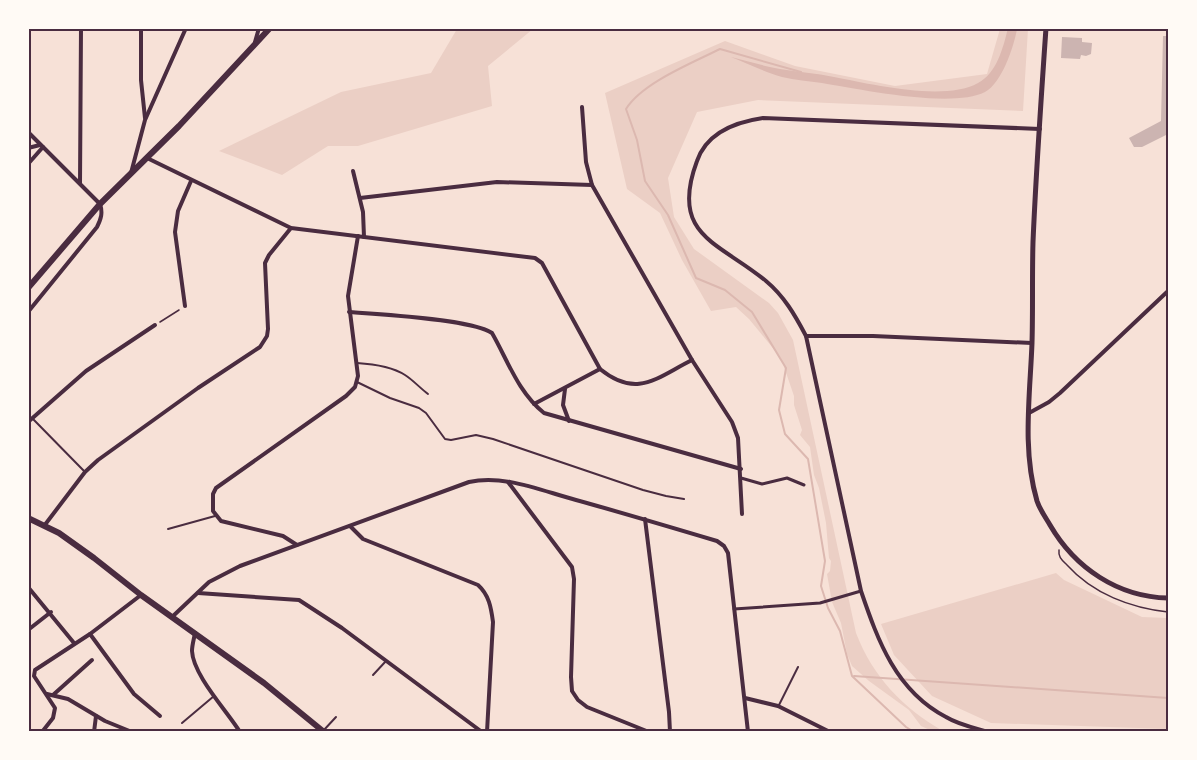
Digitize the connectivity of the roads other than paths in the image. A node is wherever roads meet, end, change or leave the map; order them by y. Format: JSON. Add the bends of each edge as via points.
{"nodes":[{"id":1,"x":81,"y":28,"type":"edge"},
{"id":2,"x":141,"y":28,"type":"edge"},
{"id":3,"x":186,"y":28,"type":"edge"},
{"id":4,"x":259,"y":28,"type":"edge"},
{"id":5,"x":270,"y":28,"type":"edge"},
{"id":6,"x":1046,"y":28,"type":"edge"},
{"id":7,"x":254,"y":45,"type":"junction"},
{"id":8,"x":582,"y":107,"type":"dead end"},
{"id":9,"x":145,"y":120,"type":"junction"},
{"id":10,"x":1040,"y":129,"type":"junction"},
{"id":11,"x":28,"y":132,"type":"edge"},
{"id":12,"x":42,"y":146,"type":"junction"},
{"id":13,"x":28,"y":148,"type":"edge"},
{"id":14,"x":147,"y":158,"type":"junction"},
{"id":15,"x":28,"y":164,"type":"edge"},
{"id":16,"x":353,"y":171,"type":"dead end"},
{"id":17,"x":130,"y":175,"type":"junction"},
{"id":18,"x":191,"y":182,"type":"junction"},
{"id":19,"x":80,"y":183,"type":"junction"},
{"id":20,"x":592,"y":185,"type":"junction"},
{"id":21,"x":360,"y":198,"type":"junction"},
{"id":22,"x":100,"y":204,"type":"junction"},
{"id":23,"x":291,"y":228,"type":"junction"},
{"id":24,"x":358,"y":236,"type":"junction"},
{"id":25,"x":364,"y":237,"type":"junction"},
{"id":26,"x":28,"y":288,"type":"edge"},
{"id":27,"x":1168,"y":291,"type":"edge"},
{"id":28,"x":185,"y":306,"type":"road end"},
{"id":29,"x":28,"y":312,"type":"edge"},
{"id":30,"x":349,"y":312,"type":"junction"},
{"id":31,"x":154,"y":325,"type":"road end"},
{"id":32,"x":806,"y":336,"type":"junction"},
{"id":33,"x":1032,"y":342,"type":"junction"},
{"id":34,"x":692,"y":360,"type":"junction"},
{"id":35,"x":357,"y":363,"type":"junction"},
{"id":36,"x":600,"y":369,"type":"junction"},
{"id":37,"x":357,"y":382,"type":"junction"},
{"id":38,"x":565,"y":388,"type":"junction"},
{"id":39,"x":428,"y":394,"type":"dead end"},
{"id":40,"x":534,"y":405,"type":"junction"},
{"id":41,"x":1029,"y":413,"type":"junction"},
{"id":42,"x":30,"y":421,"type":"edge"},
{"id":43,"x":569,"y":421,"type":"junction"},
{"id":44,"x":741,"y":468,"type":"junction"},
{"id":45,"x":85,"y":472,"type":"junction"},
{"id":46,"x":741,"y":478,"type":"junction"},
{"id":47,"x":507,"y":481,"type":"junction"},
{"id":48,"x":804,"y":485,"type":"dead end"},
{"id":49,"x":684,"y":499,"type":"dead end"},
{"id":50,"x":742,"y":514,"type":"dead end"},
{"id":51,"x":215,"y":516,"type":"junction"},
{"id":52,"x":28,"y":518,"type":"edge"},
{"id":53,"x":645,"y":519,"type":"junction"},
{"id":54,"x":44,"y":525,"type":"junction"},
{"id":55,"x":350,"y":526,"type":"junction"},
{"id":56,"x":168,"y":529,"type":"dead end"},
{"id":57,"x":297,"y":545,"type":"junction"},
{"id":58,"x":30,"y":590,"type":"edge"},
{"id":59,"x":861,"y":591,"type":"junction"},
{"id":60,"x":197,"y":593,"type":"junction"},
{"id":61,"x":141,"y":595,"type":"junction"},
{"id":62,"x":1168,"y":598,"type":"edge"},
{"id":63,"x":734,"y":609,"type":"junction"},
{"id":64,"x":51,"y":612,"type":"junction"},
{"id":65,"x":172,"y":617,"type":"junction"},
{"id":66,"x":28,"y":630,"type":"edge"},
{"id":67,"x":195,"y":632,"type":"junction"},
{"id":68,"x":90,"y":634,"type":"junction"},
{"id":69,"x":74,"y":642,"type":"junction"},
{"id":70,"x":92,"y":660,"type":"dead end"},
{"id":71,"x":386,"y":661,"type":"junction"},
{"id":72,"x":798,"y":667,"type":"dead end"},
{"id":73,"x":374,"y":675,"type":"dead end"},
{"id":74,"x":47,"y":694,"type":"junction"},
{"id":75,"x":53,"y":695,"type":"junction"},
{"id":76,"x":215,"y":695,"type":"junction"},
{"id":77,"x":745,"y":698,"type":"junction"},
{"id":78,"x":778,"y":706,"type":"junction"},
{"id":79,"x":96,"y":716,"type":"junction"},
{"id":80,"x":160,"y":716,"type":"dead end"},
{"id":81,"x":336,"y":717,"type":"dead end"},
{"id":82,"x":182,"y":723,"type":"dead end"},
{"id":83,"x":323,"y":731,"type":"edge"},
{"id":84,"x":42,"y":732,"type":"edge"},
{"id":85,"x":94,"y":732,"type":"edge"},
{"id":86,"x":132,"y":732,"type":"edge"},
{"id":87,"x":240,"y":732,"type":"edge"},
{"id":88,"x":482,"y":732,"type":"edge"},
{"id":89,"x":487,"y":732,"type":"edge"},
{"id":90,"x":649,"y":732,"type":"edge"},
{"id":91,"x":670,"y":732,"type":"edge"},
{"id":92,"x":748,"y":732,"type":"edge"},
{"id":93,"x":830,"y":732,"type":"edge"},
{"id":94,"x":989,"y":732,"type":"edge"}],
"edges":[{"from":1,"to":19,"type":"street"},
{"from":2,"to":9,"type":"street"},
{"from":3,"to":9,"type":"street"},
{"from":4,"to":7,"type":"street"},
{"from":5,"to":7,"type":"main road"},
{"from":6,"to":10,"type":"street"},
{"from":7,"to":14,"type":"main road"},
{"from":8,"to":20,"type":"street","via":[[586,162]]},
{"from":9,"to":17,"type":"street"},
{"from":10,"to":32,"type":"street","via":[[763,118],[737,123],[717,135],[699,157],[690,179],[688,201],[692,217],[710,243],[780,294]]},
{"from":10,"to":33,"type":"street"},
{"from":11,"to":12,"type":"street"},
{"from":12,"to":13,"type":"street"},
{"from":12,"to":15,"type":"street"},
{"from":12,"to":19,"type":"street"},
{"from":14,"to":17,"type":"main road"},
{"from":14,"to":18,"type":"street"},
{"from":16,"to":21,"type":"street"},
{"from":17,"to":22,"type":"main road"},
{"from":18,"to":23,"type":"street"},
{"from":18,"to":28,"type":"street","via":[[175,226]]},
{"from":19,"to":22,"type":"street"},
{"from":20,"to":21,"type":"street","via":[[497,182]]},
{"from":20,"to":34,"type":"street"},
{"from":21,"to":25,"type":"street"},
{"from":22,"to":26,"type":"main road"},
{"from":22,"to":29,"type":"street","via":[[102,217],[97,227]]},
{"from":23,"to":24,"type":"street"},
{"from":23,"to":45,"type":"street","via":[[265,263],[268,330],[261,347],[198,387]]},
{"from":24,"to":25,"type":"street"},
{"from":24,"to":30,"type":"street","via":[[349,282]]},
{"from":25,"to":36,"type":"street","via":[[535,258],[542,263]]},
{"from":27,"to":41,"type":"street","via":[[1060,393]]},
{"from":30,"to":35,"type":"street"},
{"from":30,"to":40,"type":"street","via":[[486,329]]},
{"from":31,"to":42,"type":"street","via":[[86,371]]},
{"from":32,"to":33,"type":"street"},
{"from":32,"to":59,"type":"street"},
{"from":33,"to":41,"type":"street"},
{"from":34,"to":36,"type":"street","via":[[641,385],[616,380]]},
{"from":34,"to":44,"type":"street","via":[[732,422]]},
{"from":35,"to":37,"type":"street"},
{"from":35,"to":39,"type":"lane","via":[[396,370]]},
{"from":36,"to":38,"type":"street"},
{"from":37,"to":49,"type":"lane","via":[[426,413],[445,439],[476,435],[493,439],[643,490]]},
{"from":37,"to":51,"type":"street","via":[[346,396],[216,488],[212,502]]},
{"from":38,"to":40,"type":"street"},
{"from":38,"to":43,"type":"street","via":[[563,405]]},
{"from":40,"to":43,"type":"street","via":[[544,413]]},
{"from":41,"to":62,"type":"street","via":[[1030,469],[1038,504],[1061,543],[1111,585]]},
{"from":42,"to":45,"type":"lane"},
{"from":43,"to":44,"type":"street"},
{"from":44,"to":46,"type":"street"},
{"from":45,"to":54,"type":"street"},
{"from":46,"to":48,"type":"street","via":[[762,484],[787,478]]},
{"from":46,"to":50,"type":"street"},
{"from":47,"to":53,"type":"street"},
{"from":47,"to":55,"type":"street","via":[[469,482]]},
{"from":47,"to":90,"type":"street","via":[[572,567],[572,691],[587,707]]},
{"from":51,"to":56,"type":"lane"},
{"from":51,"to":57,"type":"street","via":[[221,521],[284,536]]},
{"from":52,"to":54,"type":"main road"},
{"from":53,"to":63,"type":"street","via":[[724,546]]},
{"from":53,"to":91,"type":"street"},
{"from":54,"to":61,"type":"main road"},
{"from":55,"to":57,"type":"street"},
{"from":55,"to":89,"type":"street","via":[[363,539],[478,585],[486,592],[493,622]]},
{"from":57,"to":60,"type":"street","via":[[219,576]]},
{"from":58,"to":64,"type":"street"},
{"from":59,"to":63,"type":"street","via":[[820,603]]},
{"from":59,"to":94,"type":"street","via":[[874,631],[909,690],[946,718]]},
{"from":60,"to":65,"type":"street"},
{"from":60,"to":71,"type":"street","via":[[299,600]]},
{"from":61,"to":65,"type":"main road"},
{"from":61,"to":68,"type":"street"},
{"from":63,"to":77,"type":"street"},
{"from":64,"to":66,"type":"street"},
{"from":64,"to":69,"type":"street"},
{"from":65,"to":67,"type":"main road"},
{"from":67,"to":76,"type":"street","via":[[195,662]]},
{"from":67,"to":83,"type":"main road"},
{"from":68,"to":69,"type":"street"},
{"from":68,"to":80,"type":"street","via":[[135,695]]},
{"from":69,"to":74,"type":"street","via":[[35,670],[34,676]]},
{"from":70,"to":75,"type":"street"},
{"from":71,"to":73,"type":"lane"},
{"from":71,"to":88,"type":"street"},
{"from":72,"to":78,"type":"lane"},
{"from":74,"to":75,"type":"street"},
{"from":74,"to":84,"type":"street","via":[[54,704],[54,716]]},
{"from":75,"to":79,"type":"street","via":[[73,701]]},
{"from":76,"to":82,"type":"lane"},
{"from":76,"to":87,"type":"street"},
{"from":77,"to":78,"type":"street"},
{"from":77,"to":92,"type":"street"},
{"from":78,"to":93,"type":"street"},
{"from":79,"to":85,"type":"street"},
{"from":79,"to":86,"type":"street"},
{"from":81,"to":83,"type":"lane"}]}
